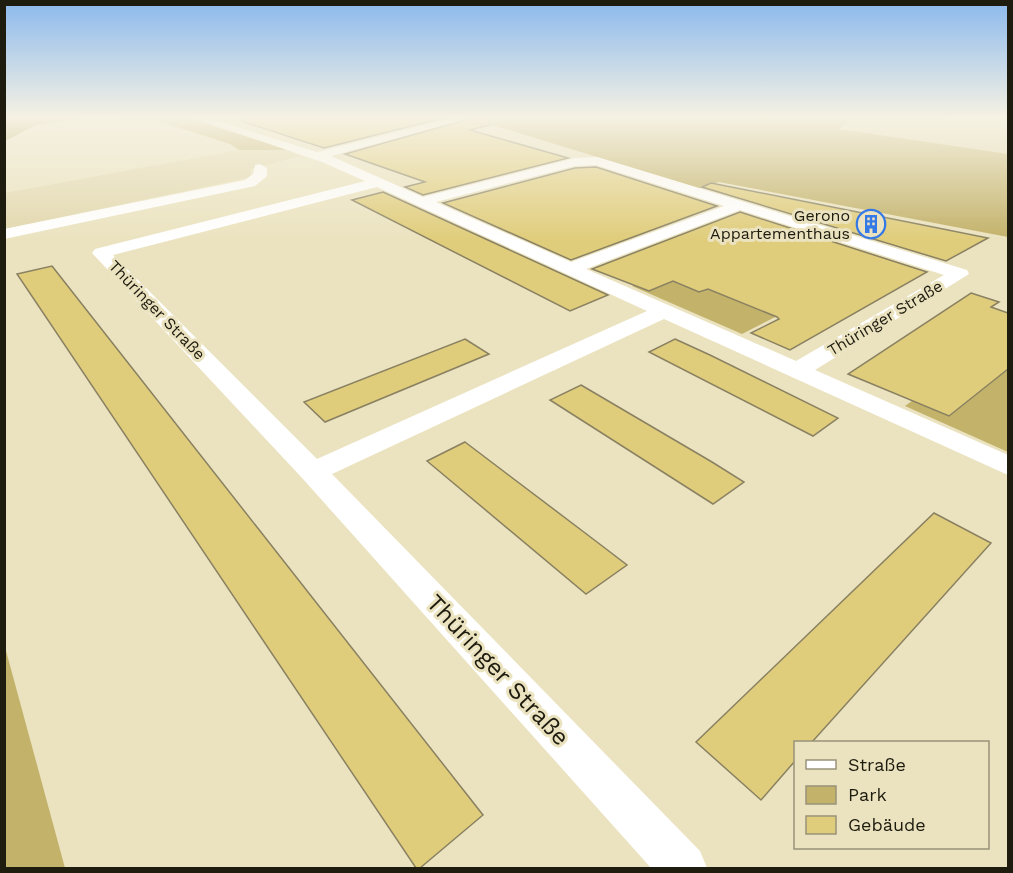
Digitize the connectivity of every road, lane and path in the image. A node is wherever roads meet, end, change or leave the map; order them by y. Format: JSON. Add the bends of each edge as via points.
{"nodes":[{"id":1,"x":325,"y":158,"type":"edge"},
{"id":2,"x":260,"y":168,"type":"dead end"},
{"id":3,"x":380,"y":182,"type":"junction"},
{"id":4,"x":423,"y":201,"type":"junction"},
{"id":5,"x":740,"y":205,"type":"junction"},
{"id":6,"x":4,"y":234,"type":"edge"},
{"id":7,"x":571,"y":268,"type":"junction"},
{"id":8,"x":666,"y":310,"type":"junction"},
{"id":9,"x":798,"y":370,"type":"junction"},
{"id":10,"x":1008,"y":466,"type":"edge"},
{"id":11,"x":313,"y":472,"type":"junction"},
{"id":12,"x":683,"y":868,"type":"edge"}],
"edges":[{"from":1,"to":3,"type":"street","name":"Thüringer Straße"},
{"from":2,"to":6,"type":"street","via":[[260,176],[250,183]]},
{"from":3,"to":4,"type":"street","name":"Thüringer Straße"},
{"from":3,"to":11,"type":"street","name":"Thüringer Straße","via":[[101,253]]},
{"from":4,"to":5,"type":"street","name":"Thüringer Straße","via":[[586,160]]},
{"from":4,"to":7,"type":"street","name":"Thüringer Straße"},
{"from":5,"to":7,"type":"street"},
{"from":5,"to":9,"type":"street","name":"Thüringer Straße","via":[[960,274]]},
{"from":7,"to":8,"type":"street","name":"Thüringer Straße"},
{"from":8,"to":9,"type":"street","name":"Thüringer Straße"},
{"from":8,"to":11,"type":"street"},
{"from":9,"to":10,"type":"street","name":"Thüringer Straße"},
{"from":11,"to":12,"type":"street","name":"Thüringer Straße"}]}
